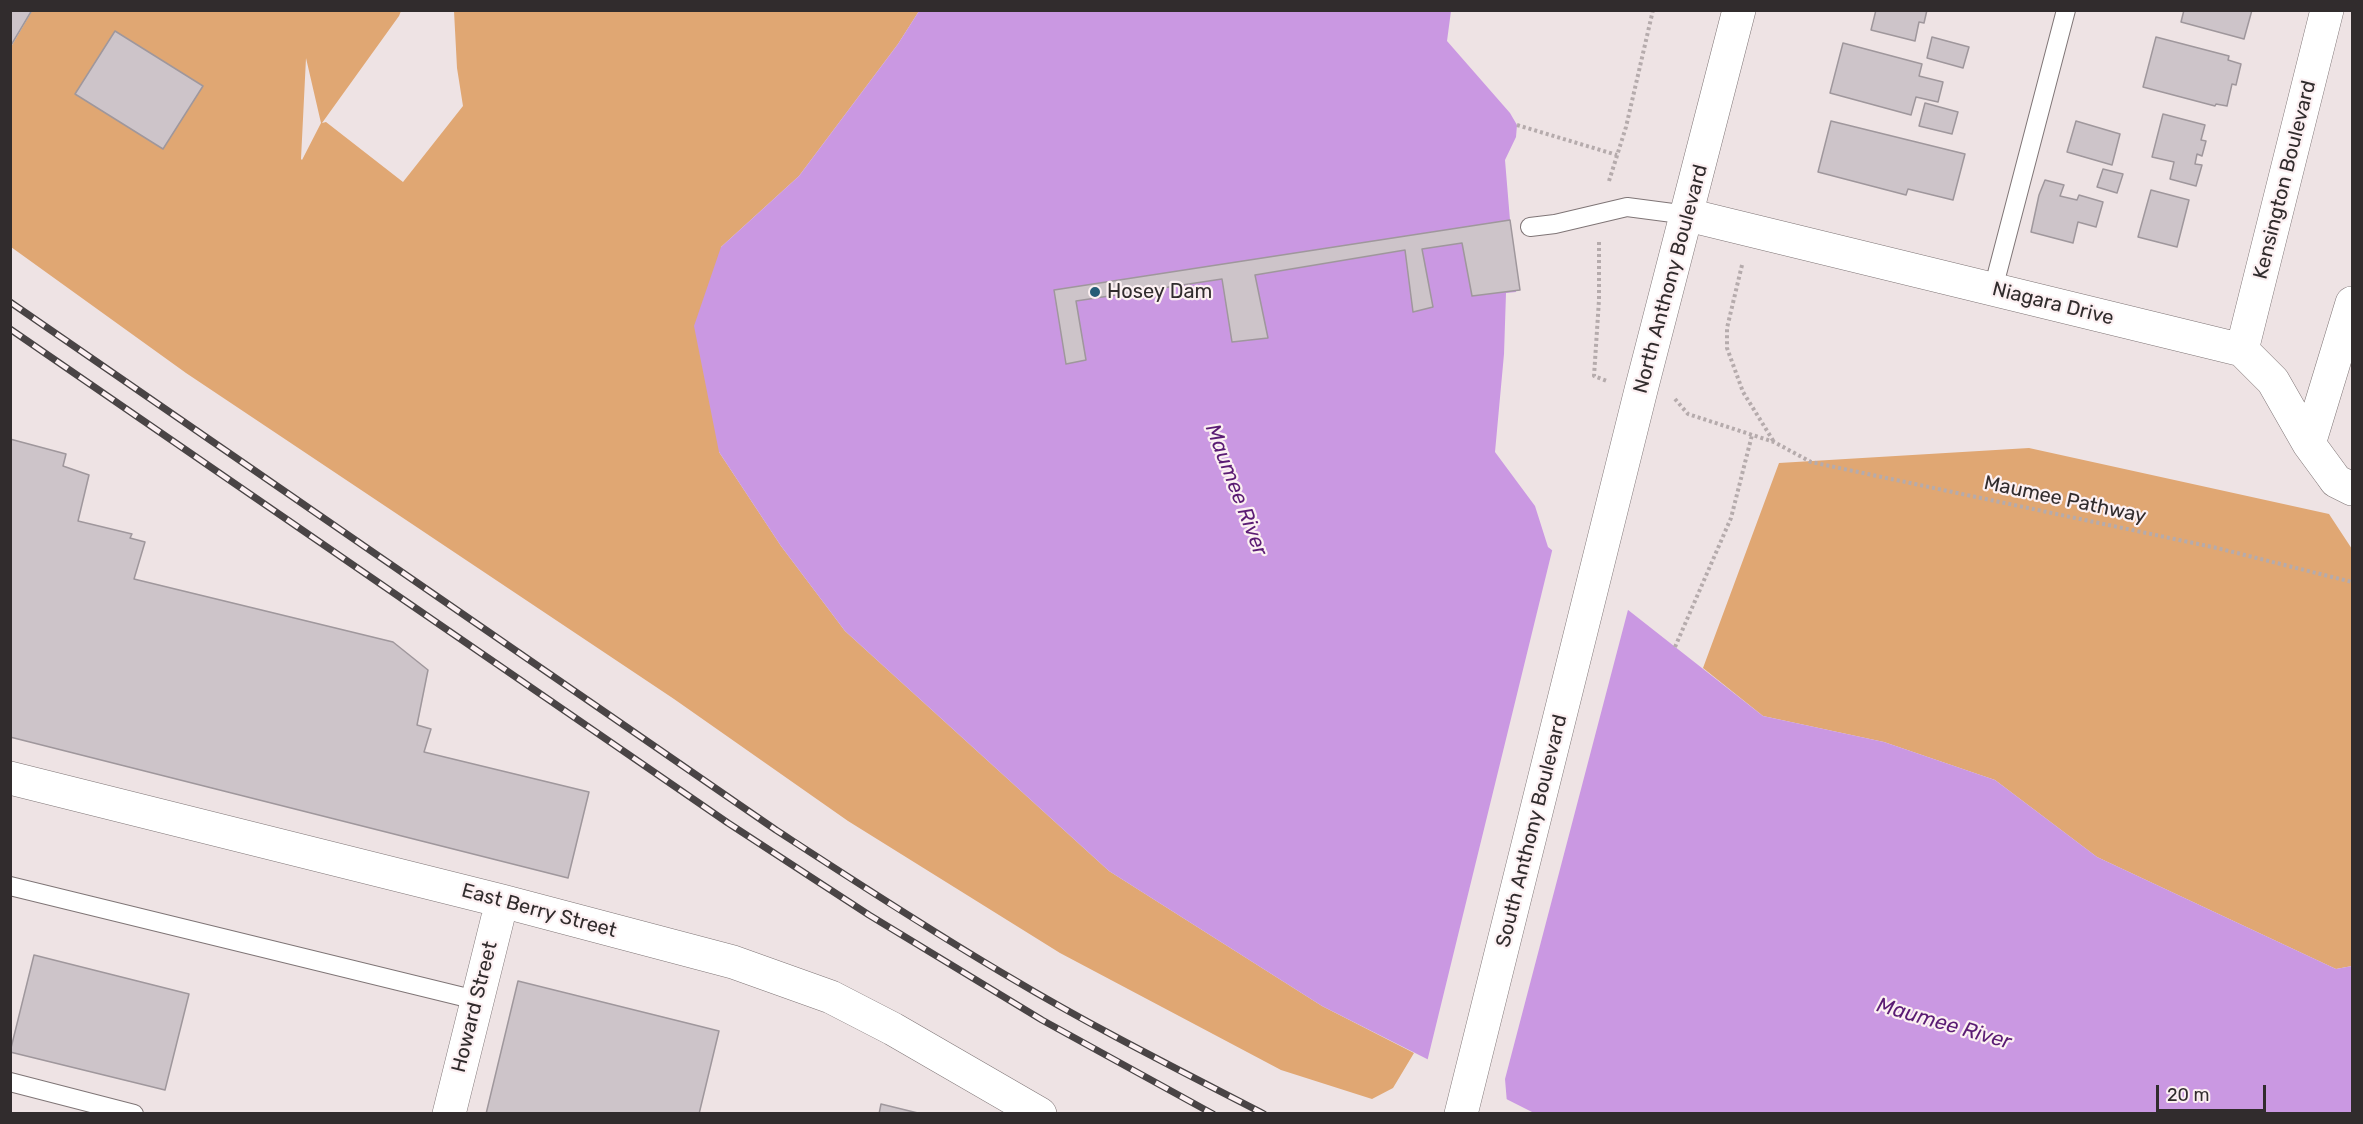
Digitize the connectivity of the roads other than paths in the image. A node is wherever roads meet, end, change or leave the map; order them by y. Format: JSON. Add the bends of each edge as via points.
{"nodes":[{"id":1,"x":1739,"y":10,"type":"edge"},
{"id":2,"x":2066,"y":10,"type":"edge"},
{"id":3,"x":2327,"y":10,"type":"edge"},
{"id":4,"x":1688,"y":215,"type":"junction"},
{"id":5,"x":1530,"y":227,"type":"dead end"},
{"id":6,"x":1993,"y":289,"type":"junction"},
{"id":7,"x":2352,"y":303,"type":"edge"},
{"id":8,"x":2242,"y":350,"type":"junction"},
{"id":9,"x":2308,"y":444,"type":"junction"},
{"id":10,"x":2352,"y":489,"type":"edge"},
{"id":11,"x":1603,"y":549,"type":"joint"},
{"id":12,"x":10,"y":778,"type":"edge"},
{"id":13,"x":10,"y":886,"type":"edge"},
{"id":14,"x":502,"y":901,"type":"junction"},
{"id":15,"x":476,"y":1000,"type":"junction"},
{"id":16,"x":10,"y":1083,"type":"edge"},
{"id":17,"x":1462,"y":1112,"type":"edge"},
{"id":18,"x":134,"y":1113,"type":"edge"},
{"id":19,"x":448,"y":1113,"type":"edge"},
{"id":20,"x":1040,"y":1113,"type":"edge"}],
"edges":[{"from":1,"to":4,"type":"street","name":"North Anthony Boulevard"},
{"from":2,"to":6,"type":"lane"},
{"from":3,"to":8,"type":"street","name":"Kensington Boulevard"},
{"from":4,"to":5,"type":"lane","via":[[1627,207]]},
{"from":4,"to":6,"type":"street","name":"Niagara Drive"},
{"from":4,"to":11,"type":"street","name":"North Anthony Boulevard"},
{"from":6,"to":8,"type":"street","name":"Niagara Drive"},
{"from":7,"to":9,"type":"street"},
{"from":8,"to":9,"type":"street","via":[[2272,381]]},
{"from":9,"to":10,"type":"street","via":[[2336,481]]},
{"from":11,"to":17,"type":"street","name":"South Anthony Boulevard"},
{"from":12,"to":14,"type":"street","name":"East Berry Street"},
{"from":13,"to":15,"type":"lane"},
{"from":14,"to":15,"type":"street","name":"Howard Street"},
{"from":14,"to":20,"type":"street","name":"East Berry Street","via":[[733,962],[831,997]]},
{"from":15,"to":19,"type":"street","name":"Howard Street"},
{"from":16,"to":18,"type":"lane"}]}
